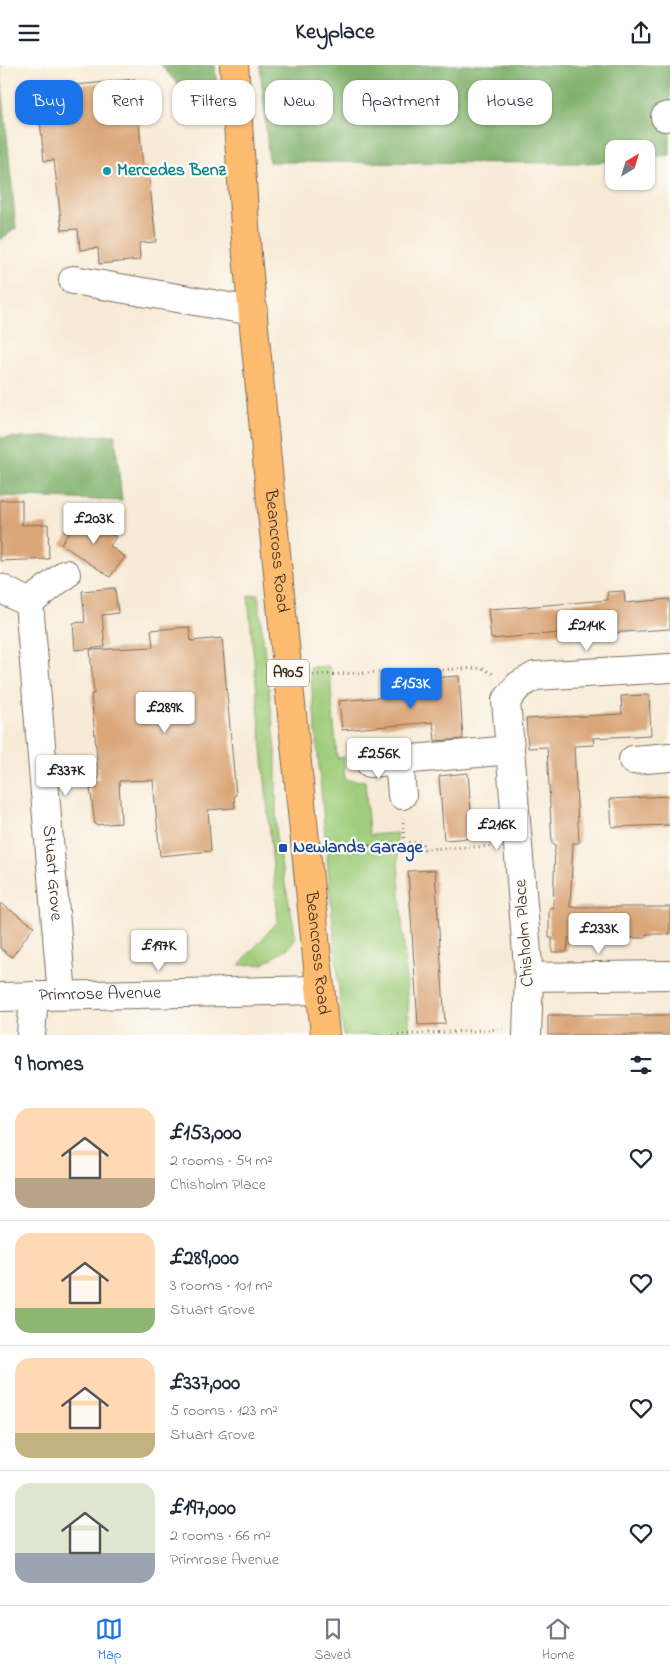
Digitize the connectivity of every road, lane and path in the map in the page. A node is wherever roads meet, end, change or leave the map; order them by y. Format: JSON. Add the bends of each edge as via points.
{"nodes":[{"id":1,"x":234,"y":65,"type":"edge"},
{"id":2,"x":73,"y":280,"type":"dead end"},
{"id":3,"x":253,"y":311,"type":"junction"},
{"id":4,"x":66,"y":574,"type":"dead end"},
{"id":5,"x":0,"y":588,"type":"edge"},
{"id":6,"x":29,"y":603,"type":"junction"},
{"id":7,"x":670,"y":668,"type":"edge"},
{"id":8,"x":288,"y":676,"type":"junction"},
{"id":9,"x":519,"y":685,"type":"junction"},
{"id":10,"x":510,"y":750,"type":"junction"},
{"id":11,"x":670,"y":757,"type":"edge"},
{"id":12,"x":399,"y":760,"type":"junction"},
{"id":13,"x":633,"y":760,"type":"dead end"},
{"id":14,"x":370,"y":763,"type":"dead end"},
{"id":15,"x":402,"y":795,"type":"joint"},
{"id":16,"x":404,"y":843,"type":"junction"},
{"id":17,"x":518,"y":845,"type":"junction"},
{"id":18,"x":306,"y":850,"type":"junction"},
{"id":19,"x":670,"y":975,"type":"edge"},
{"id":20,"x":530,"y":977,"type":"junction"},
{"id":21,"x":320,"y":990,"type":"junction"},
{"id":22,"x":62,"y":995,"type":"junction"},
{"id":23,"x":34,"y":996,"type":"junction"},
{"id":24,"x":0,"y":997,"type":"edge"},
{"id":25,"x":527,"y":1031,"type":"edge"},
{"id":26,"x":31,"y":1035,"type":"edge"},
{"id":27,"x":325,"y":1035,"type":"edge"},
{"id":28,"x":394,"y":1035,"type":"edge"}],
"edges":[{"from":1,"to":3,"type":"main road","name":"Beancross Road","number":"A905"},
{"from":2,"to":3,"type":"street"},
{"from":3,"to":8,"type":"main road","name":"Beancross Road","number":"A905"},
{"from":4,"to":6,"type":"street"},
{"from":5,"to":6,"type":"street"},
{"from":6,"to":22,"type":"street","name":"Stuart Grove"},
{"from":7,"to":9,"type":"street","via":[[535,676]]},
{"from":8,"to":9,"type":"path","via":[[482,669]]},
{"from":8,"to":18,"type":"main road","name":"Beancross Road","number":"A905"},
{"from":9,"to":10,"type":"street","name":"Chisholm Place","via":[[506,701]]},
{"from":10,"to":12,"type":"street"},
{"from":10,"to":17,"type":"street","name":"Chisholm Place"},
{"from":11,"to":13,"type":"street"},
{"from":12,"to":14,"type":"street"},
{"from":12,"to":15,"type":"street"},
{"from":15,"to":16,"type":"path"},
{"from":16,"to":17,"type":"path","via":[[422,843],[424,849]]},
{"from":16,"to":18,"type":"path"},
{"from":17,"to":20,"type":"street","name":"Chisholm Place"},
{"from":18,"to":21,"type":"main road","name":"Beancross Road","number":"A905"},
{"from":19,"to":20,"type":"street"},
{"from":20,"to":25,"type":"street","name":"Chisholm Place"},
{"from":21,"to":22,"type":"street","name":"Primrose Avenue"},
{"from":21,"to":27,"type":"main road","name":"Beancross Road","number":"A905"},
{"from":22,"to":23,"type":"street","name":"Primrose Avenue"},
{"from":23,"to":24,"type":"street","name":"Primrose Avenue"},
{"from":23,"to":26,"type":"street"},
{"from":25,"to":28,"type":"path"}]}
